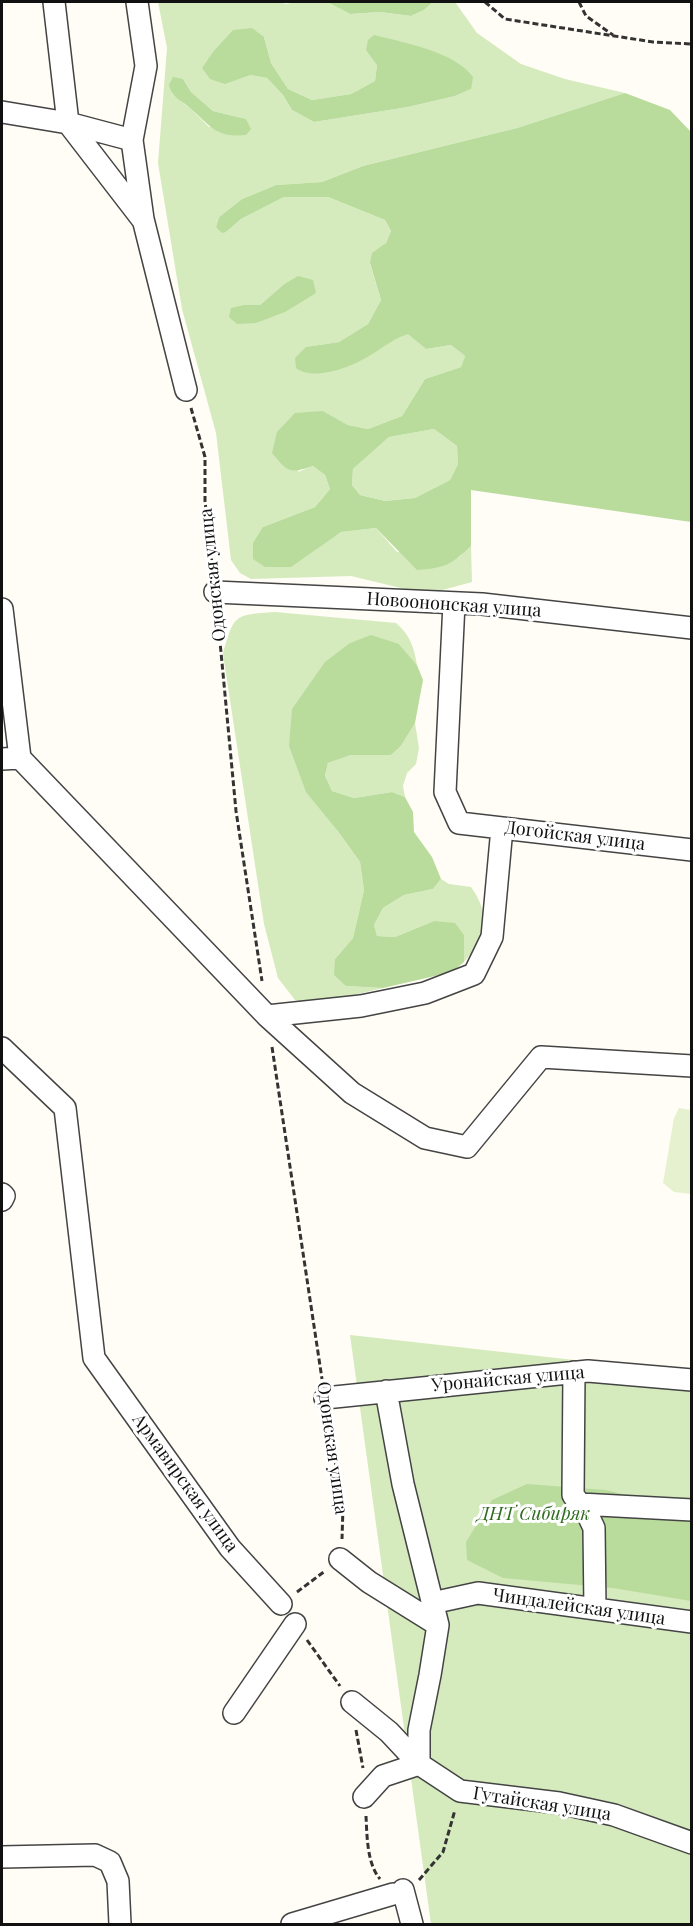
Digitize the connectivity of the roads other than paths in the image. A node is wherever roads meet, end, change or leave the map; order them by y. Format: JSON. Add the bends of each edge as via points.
{"nodes":[{"id":1,"x":54,"y":2,"type":"edge"},
{"id":2,"x":137,"y":2,"type":"edge"},
{"id":3,"x":2,"y":112,"type":"edge"},
{"id":4,"x":68,"y":123,"type":"junction"},
{"id":5,"x":132,"y":140,"type":"junction"},
{"id":6,"x":142,"y":219,"type":"junction"},
{"id":7,"x":186,"y":390,"type":"road end"},
{"id":8,"x":215,"y":592,"type":"road end"},
{"id":9,"x":454,"y":603,"type":"junction"},
{"id":10,"x":2,"y":609,"type":"edge"},
{"id":11,"x":692,"y":628,"type":"edge"},
{"id":12,"x":11,"y":758,"type":"edge"},
{"id":13,"x":502,"y":828,"type":"junction"},
{"id":14,"x":692,"y":850,"type":"edge"},
{"id":15,"x":267,"y":1016,"type":"junction"},
{"id":16,"x":2,"y":1048,"type":"edge"},
{"id":17,"x":692,"y":1066,"type":"edge"},
{"id":18,"x":574,"y":1372,"type":"junction"},
{"id":19,"x":692,"y":1380,"type":"edge"},
{"id":20,"x":386,"y":1391,"type":"junction"},
{"id":21,"x":325,"y":1398,"type":"road end"},
{"id":22,"x":580,"y":1504,"type":"junction"},
{"id":23,"x":692,"y":1510,"type":"edge"},
{"id":24,"x":340,"y":1559,"type":"road end"},
{"id":25,"x":432,"y":1603,"type":"junction"},
{"id":26,"x":282,"y":1604,"type":"road end"},
{"id":27,"x":595,"y":1609,"type":"junction"},
{"id":28,"x":692,"y":1622,"type":"edge"},
{"id":29,"x":295,"y":1624,"type":"road end"},
{"id":30,"x":438,"y":1626,"type":"junction"},
{"id":31,"x":352,"y":1702,"type":"road end"},
{"id":32,"x":234,"y":1713,"type":"dead end"},
{"id":33,"x":419,"y":1764,"type":"junction"},
{"id":34,"x":364,"y":1797,"type":"road end"},
{"id":35,"x":692,"y":1843,"type":"edge"},
{"id":36,"x":2,"y":1857,"type":"edge"},
{"id":37,"x":120,"y":1924,"type":"edge"},
{"id":38,"x":292,"y":1924,"type":"edge"},
{"id":39,"x":412,"y":1924,"type":"edge"}],
"edges":[{"from":1,"to":4,"type":"street"},
{"from":2,"to":5,"type":"street","via":[[146,66]]},
{"from":3,"to":4,"type":"street"},
{"from":4,"to":5,"type":"street"},
{"from":4,"to":6,"type":"street"},
{"from":5,"to":6,"type":"street"},
{"from":6,"to":7,"type":"street"},
{"from":8,"to":9,"type":"street","name":"Новоононская улица"},
{"from":9,"to":11,"type":"street","name":"Новоононская улица"},
{"from":9,"to":13,"type":"street","name":"Догойская улица","via":[[445,792],[459,823]]},
{"from":10,"to":12,"type":"street"},
{"from":12,"to":15,"type":"street"},
{"from":13,"to":14,"type":"street","name":"Догойская улица"},
{"from":13,"to":15,"type":"street","via":[[492,937],[474,974],[425,993],[361,1006]]},
{"from":15,"to":17,"type":"street","via":[[352,1093],[425,1138],[467,1148],[541,1056]]},
{"from":16,"to":26,"type":"street","name":"Армавирская улица","via":[[65,1108],[94,1358],[230,1548]]},
{"from":18,"to":19,"type":"street","name":"Уронайская улица"},
{"from":18,"to":20,"type":"street","name":"Уронайская улица"},
{"from":18,"to":22,"type":"street","via":[[573,1495]]},
{"from":20,"to":21,"type":"street","name":"Уронайская улица"},
{"from":20,"to":25,"type":"street","via":[[403,1484]]},
{"from":22,"to":23,"type":"street"},
{"from":22,"to":27,"type":"street","via":[[594,1528]]},
{"from":24,"to":30,"type":"street"},
{"from":25,"to":27,"type":"street","name":"Чиндалейская улица","via":[[478,1593]]},
{"from":25,"to":30,"type":"street"},
{"from":27,"to":28,"type":"street","name":"Чиндалейская улица"},
{"from":29,"to":32,"type":"street"},
{"from":30,"to":33,"type":"street","via":[[419,1731]]},
{"from":31,"to":33,"type":"street","via":[[389,1732]]},
{"from":33,"to":34,"type":"street","via":[[383,1776]]},
{"from":33,"to":35,"type":"street","name":"Гутайская улица","via":[[460,1791],[559,1803],[615,1815]]},
{"from":36,"to":37,"type":"street","via":[[95,1855],[110,1862],[118,1881]]},
{"from":38,"to":39,"type":"street","via":[[398,1892]]}]}
